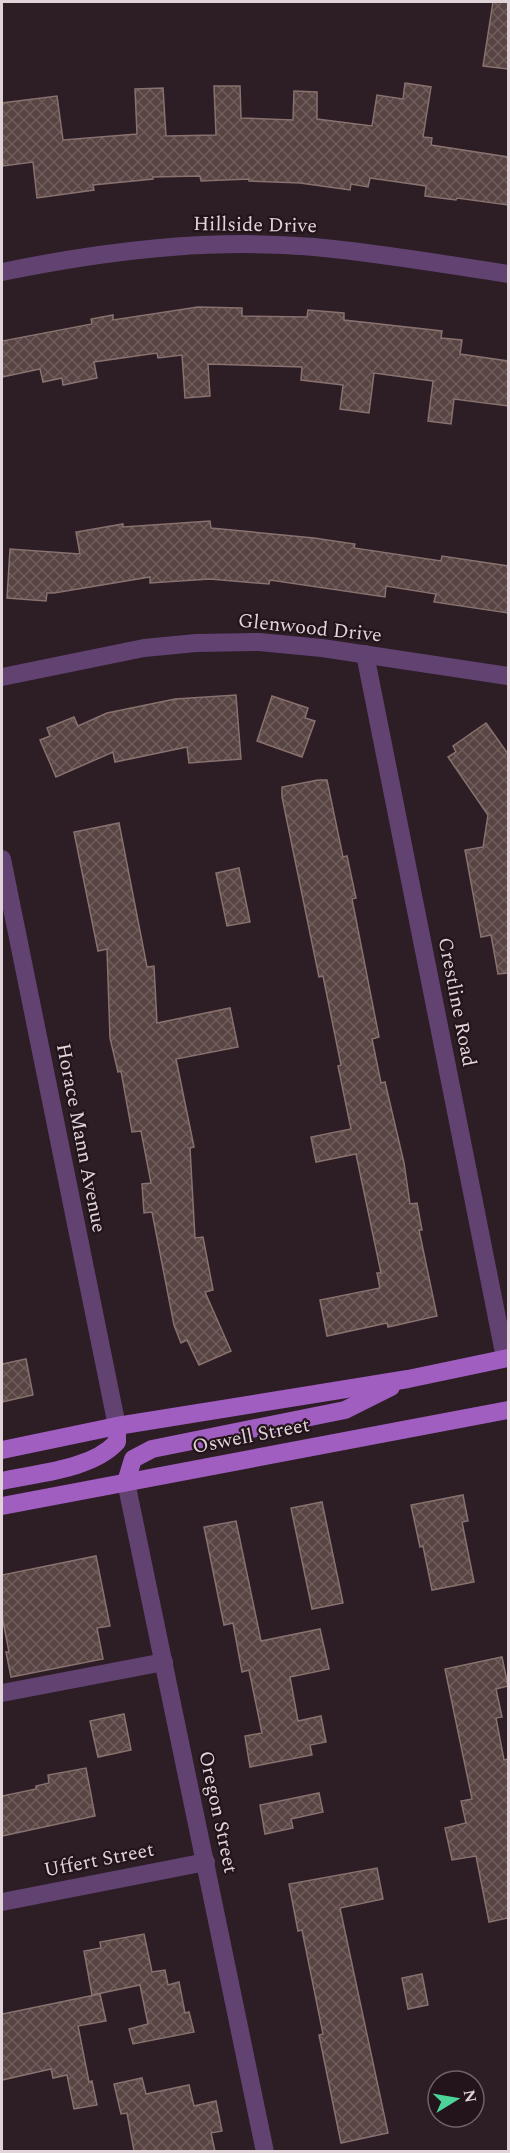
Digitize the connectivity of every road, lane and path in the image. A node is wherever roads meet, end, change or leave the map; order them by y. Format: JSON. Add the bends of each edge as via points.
{"nodes":[{"id":1,"x":2,"y":272,"type":"edge"},
{"id":2,"x":508,"y":274,"type":"edge"},
{"id":3,"x":365,"y":654,"type":"junction"},
{"id":4,"x":508,"y":676,"type":"edge"},
{"id":5,"x":2,"y":677,"type":"edge"},
{"id":6,"x":2,"y":859,"type":"edge"},
{"id":7,"x":507,"y":1358,"type":"edge"},
{"id":8,"x":408,"y":1379,"type":"junction"},
{"id":9,"x":508,"y":1410,"type":"edge"},
{"id":10,"x":117,"y":1426,"type":"junction"},
{"id":11,"x":2,"y":1449,"type":"edge"},
{"id":12,"x":2,"y":1481,"type":"edge"},
{"id":13,"x":126,"y":1482,"type":"junction"},
{"id":14,"x":2,"y":1506,"type":"edge"},
{"id":15,"x":164,"y":1662,"type":"junction"},
{"id":16,"x":2,"y":1693,"type":"edge"},
{"id":17,"x":206,"y":1862,"type":"junction"},
{"id":18,"x":2,"y":1902,"type":"edge"},
{"id":19,"x":265,"y":2151,"type":"edge"}],
"edges":[{"from":1,"to":2,"type":"street","name":"Hillside Drive","via":[[138,249],[225,244],[312,247]]},
{"from":3,"to":4,"type":"street","name":"Glenwood Drive"},
{"from":3,"to":5,"type":"street","name":"Glenwood Drive","via":[[260,642],[196,643],[144,648]]},
{"from":3,"to":7,"type":"street","name":"Crestline Road"},
{"from":6,"to":10,"type":"street","name":"Horace Mann Avenue"},
{"from":7,"to":8,"type":"main road","name":"Oswell Street"},
{"from":8,"to":10,"type":"main road","name":"Oswell Street"},
{"from":8,"to":13,"type":"main road","via":[[345,1410],[140,1453],[133,1459]]},
{"from":9,"to":13,"type":"main road","name":"Oswell Street"},
{"from":10,"to":11,"type":"main road","name":"Oswell Street"},
{"from":10,"to":12,"type":"main road","via":[[117,1442],[98,1458]]},
{"from":13,"to":14,"type":"main road","name":"Oswell Street"},
{"from":13,"to":15,"type":"street","name":"Oregon Street"},
{"from":15,"to":16,"type":"street"},
{"from":15,"to":17,"type":"street","name":"Oregon Street"},
{"from":17,"to":18,"type":"street","name":"Uffert Street"},
{"from":17,"to":19,"type":"street","name":"Oregon Street"}]}
